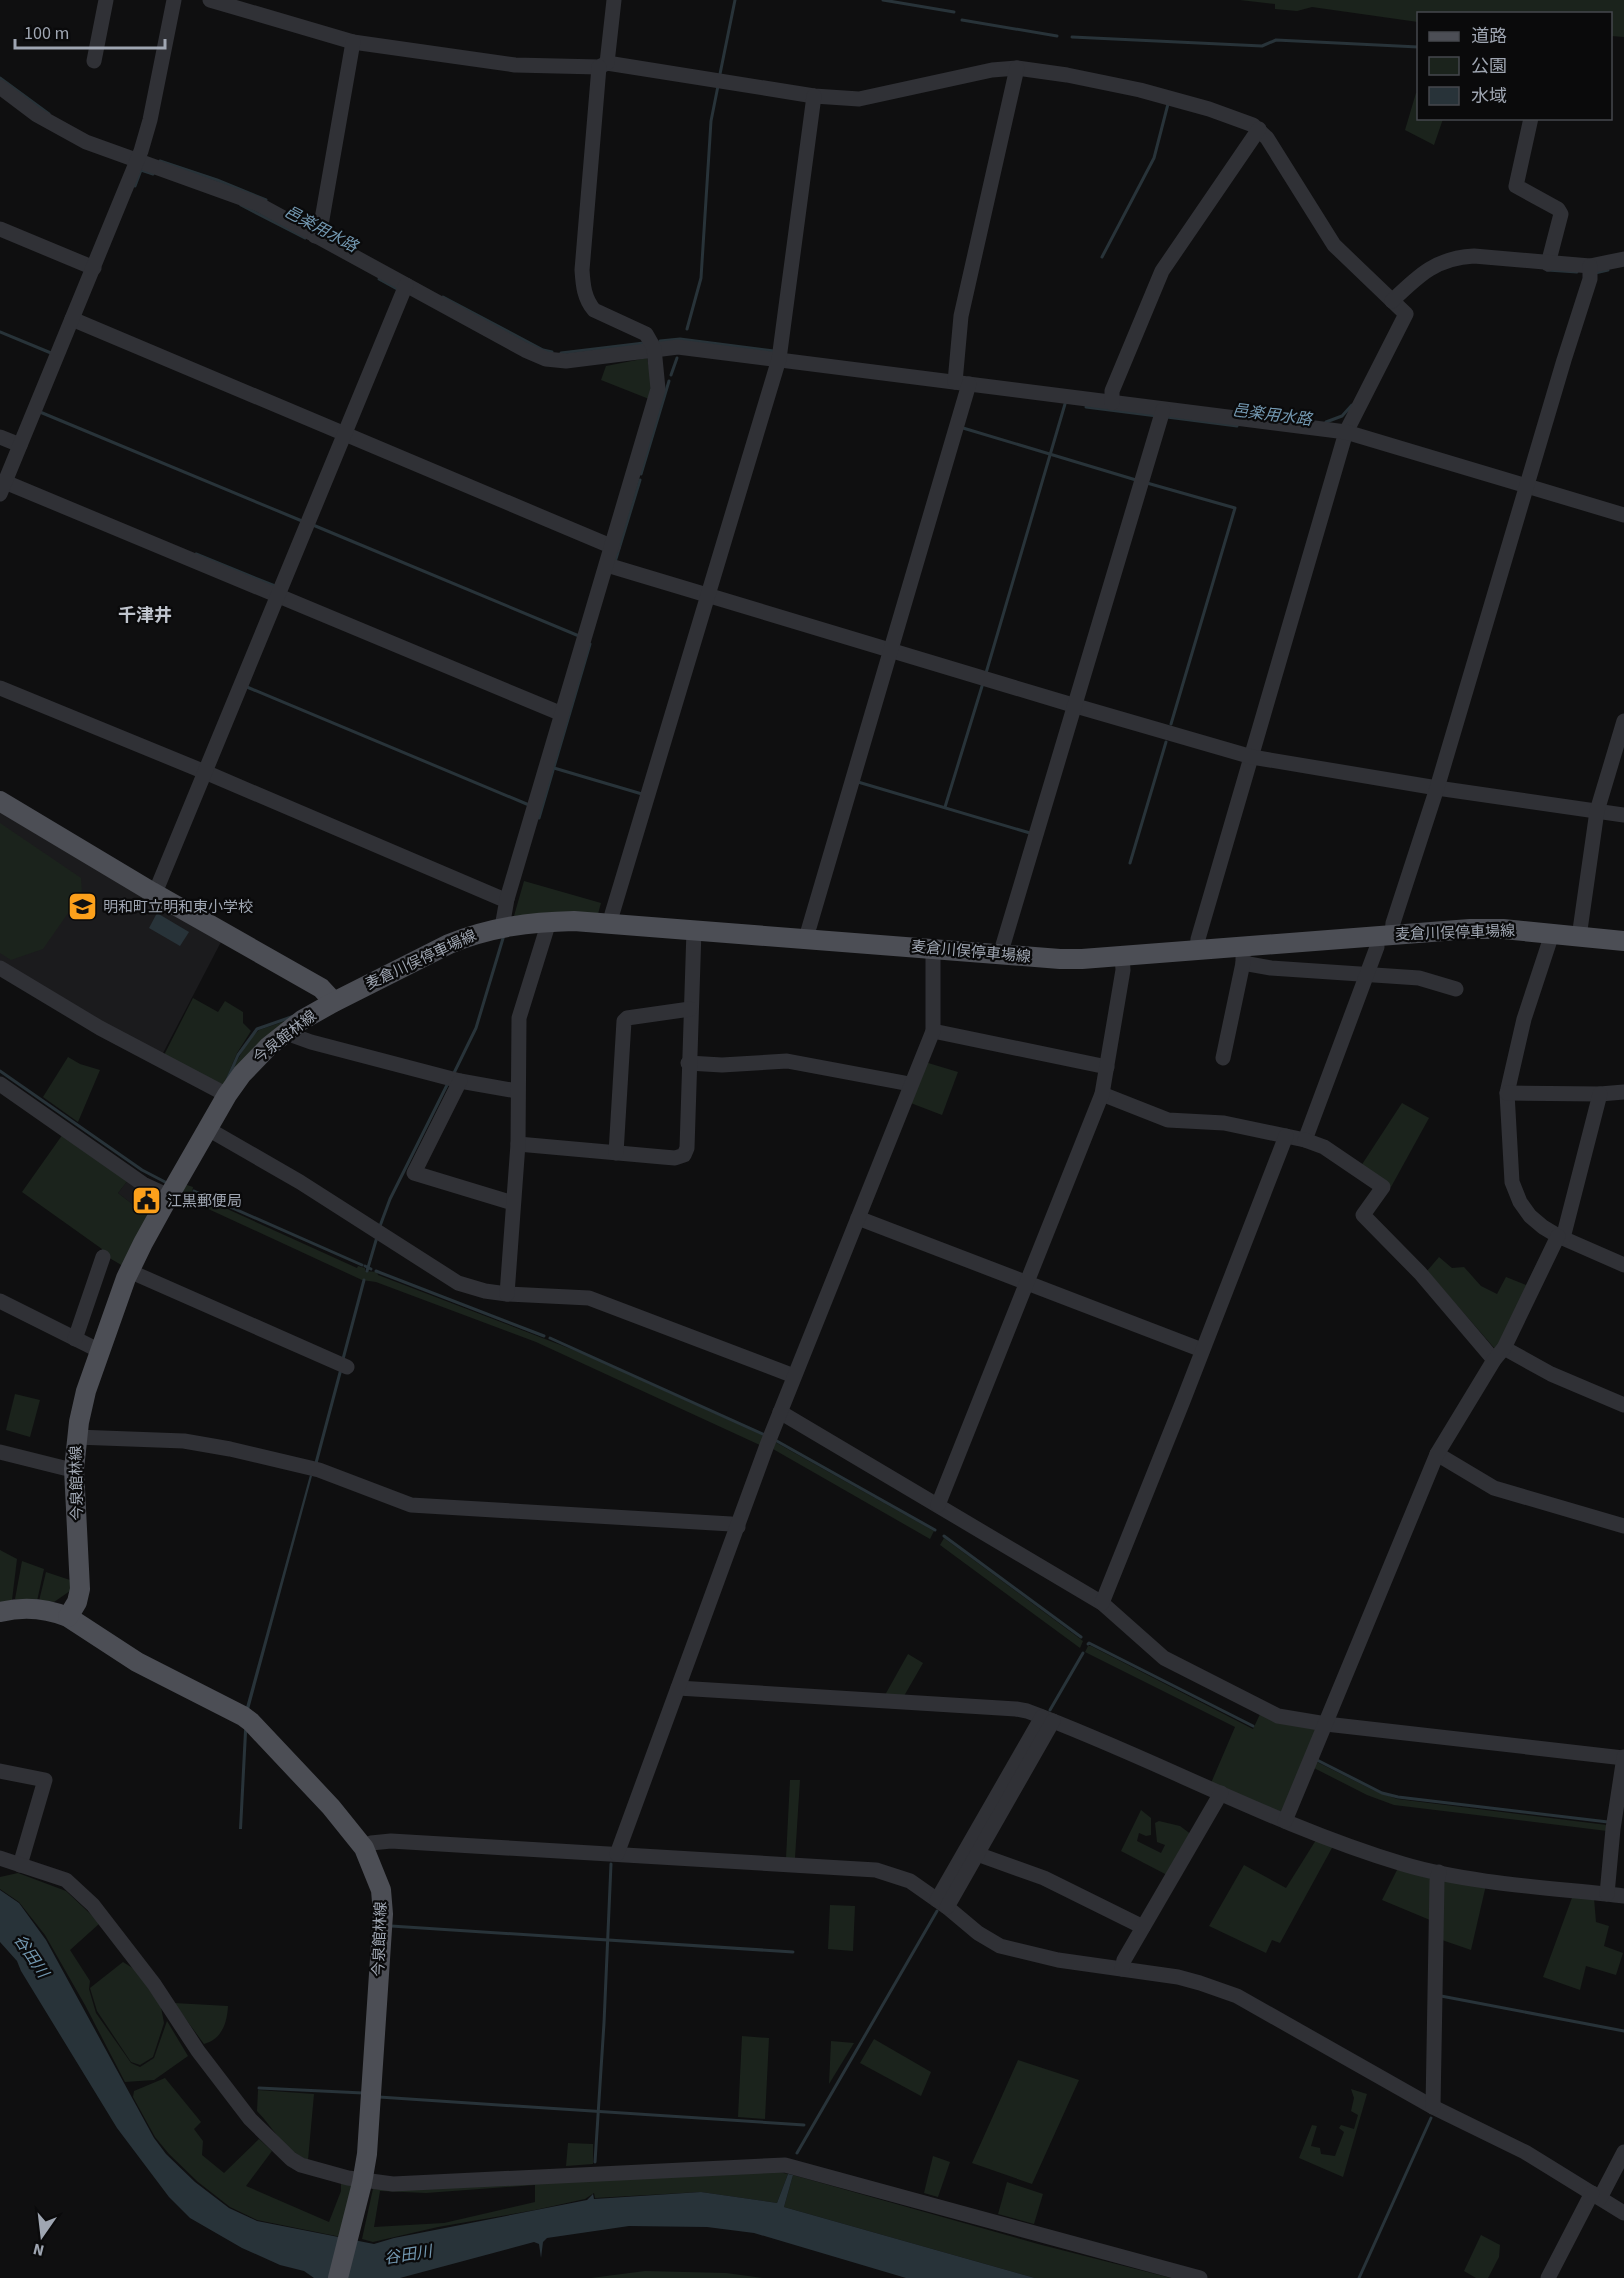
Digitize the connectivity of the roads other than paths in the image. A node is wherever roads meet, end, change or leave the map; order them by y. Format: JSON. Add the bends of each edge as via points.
{"nodes":[{"id":1,"x":106,"y":0,"type":"edge"},
{"id":2,"x":174,"y":0,"type":"edge"},
{"id":3,"x":210,"y":0,"type":"edge"},
{"id":4,"x":614,"y":0,"type":"edge"},
{"id":5,"x":353,"y":42,"type":"junction"},
{"id":6,"x":93,"y":62,"type":"dead end"},
{"id":7,"x":603,"y":65,"type":"junction"},
{"id":8,"x":1017,"y":68,"type":"junction"},
{"id":9,"x":0,"y":87,"type":"edge"},
{"id":10,"x":813,"y":96,"type":"junction"},
{"id":11,"x":1531,"y":120,"type":"edge"},
{"id":12,"x":1259,"y":129,"type":"junction"},
{"id":13,"x":139,"y":157,"type":"junction"},
{"id":14,"x":0,"y":229,"type":"edge"},
{"id":15,"x":318,"y":231,"type":"junction"},
{"id":16,"x":1624,"y":260,"type":"edge"},
{"id":17,"x":1548,"y":264,"type":"junction"},
{"id":18,"x":1590,"y":266,"type":"junction"},
{"id":19,"x":94,"y":267,"type":"junction"},
{"id":20,"x":406,"y":285,"type":"junction"},
{"id":21,"x":1392,"y":301,"type":"junction"},
{"id":22,"x":72,"y":319,"type":"junction"},
{"id":23,"x":654,"y":348,"type":"junction"},
{"id":24,"x":778,"y":359,"type":"junction"},
{"id":25,"x":962,"y":383,"type":"junction"},
{"id":26,"x":1112,"y":403,"type":"junction"},
{"id":27,"x":1163,"y":410,"type":"junction"},
{"id":28,"x":1346,"y":432,"type":"junction"},
{"id":29,"x":345,"y":433,"type":"junction"},
{"id":30,"x":0,"y":437,"type":"edge"},
{"id":31,"x":20,"y":445,"type":"junction"},
{"id":32,"x":1527,"y":486,"type":"junction"},
{"id":33,"x":2,"y":488,"type":"edge"},
{"id":34,"x":1624,"y":514,"type":"edge"},
{"id":35,"x":613,"y":547,"type":"junction"},
{"id":36,"x":607,"y":565,"type":"junction"},
{"id":37,"x":708,"y":594,"type":"junction"},
{"id":38,"x":278,"y":595,"type":"junction"},
{"id":39,"x":891,"y":651,"type":"junction"},
{"id":40,"x":0,"y":688,"type":"edge"},
{"id":41,"x":1076,"y":706,"type":"junction"},
{"id":42,"x":562,"y":714,"type":"junction"},
{"id":43,"x":1624,"y":721,"type":"edge"},
{"id":44,"x":1252,"y":757,"type":"junction"},
{"id":45,"x":205,"y":772,"type":"junction"},
{"id":46,"x":1437,"y":788,"type":"junction"},
{"id":47,"x":0,"y":801,"type":"edge"},
{"id":48,"x":1597,"y":811,"type":"junction"},
{"id":49,"x":1624,"y":815,"type":"edge"},
{"id":50,"x":155,"y":893,"type":"junction"},
{"id":51,"x":507,"y":899,"type":"junction"},
{"id":52,"x":547,"y":921,"type":"junction"},
{"id":53,"x":612,"y":922,"type":"junction"},
{"id":54,"x":502,"y":927,"type":"junction"},
{"id":55,"x":694,"y":930,"type":"junction"},
{"id":56,"x":1552,"y":934,"type":"junction"},
{"id":57,"x":1384,"y":935,"type":"junction"},
{"id":58,"x":1579,"y":937,"type":"junction"},
{"id":59,"x":806,"y":938,"type":"junction"},
{"id":60,"x":1624,"y":941,"type":"edge"},
{"id":61,"x":933,"y":949,"type":"junction"},
{"id":62,"x":1197,"y":950,"type":"junction"},
{"id":63,"x":1242,"y":954,"type":"junction"},
{"id":64,"x":1000,"y":955,"type":"junction"},
{"id":65,"x":1122,"y":956,"type":"junction"},
{"id":66,"x":0,"y":968,"type":"edge"},
{"id":67,"x":1366,"y":974,"type":"junction"},
{"id":68,"x":1456,"y":989,"type":"dead end"},
{"id":69,"x":334,"y":1002,"type":"junction"},
{"id":70,"x":690,"y":1009,"type":"junction"},
{"id":71,"x":933,"y":1031,"type":"junction"},
{"id":72,"x":286,"y":1033,"type":"junction"},
{"id":73,"x":1222,"y":1058,"type":"dead end"},
{"id":74,"x":688,"y":1063,"type":"junction"},
{"id":75,"x":1107,"y":1067,"type":"junction"},
{"id":76,"x":460,"y":1081,"type":"junction"},
{"id":77,"x":0,"y":1084,"type":"edge"},
{"id":78,"x":910,"y":1084,"type":"junction"},
{"id":79,"x":517,"y":1091,"type":"junction"},
{"id":80,"x":1624,"y":1092,"type":"edge"},
{"id":81,"x":1507,"y":1093,"type":"junction"},
{"id":82,"x":1102,"y":1094,"type":"junction"},
{"id":83,"x":1600,"y":1094,"type":"junction"},
{"id":84,"x":227,"y":1095,"type":"junction"},
{"id":85,"x":208,"y":1129,"type":"junction"},
{"id":86,"x":1286,"y":1136,"type":"junction"},
{"id":87,"x":1305,"y":1140,"type":"junction"},
{"id":88,"x":518,"y":1144,"type":"junction"},
{"id":89,"x":616,"y":1153,"type":"junction"},
{"id":90,"x":169,"y":1196,"type":"junction"},
{"id":91,"x":513,"y":1203,"type":"junction"},
{"id":92,"x":858,"y":1218,"type":"junction"},
{"id":93,"x":1561,"y":1237,"type":"junction"},
{"id":94,"x":103,"y":1257,"type":"dead end"},
{"id":95,"x":1624,"y":1265,"type":"edge"},
{"id":96,"x":129,"y":1271,"type":"junction"},
{"id":97,"x":1026,"y":1284,"type":"junction"},
{"id":98,"x":507,"y":1294,"type":"junction"},
{"id":99,"x":0,"y":1301,"type":"edge"},
{"id":100,"x":75,"y":1339,"type":"junction"},
{"id":101,"x":1504,"y":1348,"type":"junction"},
{"id":102,"x":1202,"y":1350,"type":"junction"},
{"id":103,"x":100,"y":1351,"type":"junction"},
{"id":104,"x":1494,"y":1360,"type":"junction"},
{"id":105,"x":347,"y":1367,"type":"dead end"},
{"id":106,"x":794,"y":1376,"type":"junction"},
{"id":107,"x":1624,"y":1405,"type":"edge"},
{"id":108,"x":780,"y":1412,"type":"junction"},
{"id":109,"x":76,"y":1437,"type":"junction"},
{"id":110,"x":0,"y":1452,"type":"edge"},
{"id":111,"x":1437,"y":1454,"type":"junction"},
{"id":112,"x":74,"y":1469,"type":"junction"},
{"id":113,"x":938,"y":1505,"type":"junction"},
{"id":114,"x":1624,"y":1526,"type":"edge"},
{"id":115,"x":738,"y":1527,"type":"junction"},
{"id":116,"x":1102,"y":1603,"type":"junction"},
{"id":117,"x":0,"y":1612,"type":"edge"},
{"id":118,"x":69,"y":1617,"type":"junction"},
{"id":119,"x":678,"y":1688,"type":"junction"},
{"id":120,"x":1048,"y":1719,"type":"junction"},
{"id":121,"x":1326,"y":1724,"type":"junction"},
{"id":122,"x":1624,"y":1757,"type":"edge"},
{"id":123,"x":0,"y":1771,"type":"edge"},
{"id":124,"x":1221,"y":1793,"type":"junction"},
{"id":125,"x":1285,"y":1821,"type":"junction"},
{"id":126,"x":364,"y":1848,"type":"junction"},
{"id":127,"x":617,"y":1854,"type":"junction"},
{"id":128,"x":977,"y":1854,"type":"junction"},
{"id":129,"x":0,"y":1858,"type":"edge"},
{"id":130,"x":20,"y":1865,"type":"junction"},
{"id":131,"x":1439,"y":1872,"type":"junction"},
{"id":132,"x":1607,"y":1894,"type":"junction"},
{"id":133,"x":1624,"y":1896,"type":"edge"},
{"id":134,"x":942,"y":1903,"type":"junction"},
{"id":135,"x":1143,"y":1927,"type":"junction"},
{"id":136,"x":1122,"y":1969,"type":"junction"},
{"id":137,"x":1432,"y":2107,"type":"junction"},
{"id":138,"x":1624,"y":2152,"type":"edge"},
{"id":139,"x":362,"y":2181,"type":"junction"},
{"id":140,"x":1596,"y":2196,"type":"junction"},
{"id":141,"x":1624,"y":2213,"type":"edge"},
{"id":142,"x":338,"y":2278,"type":"edge"},
{"id":143,"x":1200,"y":2278,"type":"edge"},
{"id":144,"x":1548,"y":2278,"type":"edge"}],
"edges":[{"from":1,"to":6,"type":"street"},
{"from":2,"to":13,"type":"street"},
{"from":3,"to":5,"type":"street"},
{"from":4,"to":7,"type":"street"},
{"from":5,"to":7,"type":"street","via":[[514,65]]},
{"from":5,"to":15,"type":"street"},
{"from":7,"to":10,"type":"street"},
{"from":7,"to":23,"type":"street","via":[[583,288],[594,310],[641,330]]},
{"from":8,"to":10,"type":"street","via":[[859,99]]},
{"from":8,"to":12,"type":"street","via":[[1140,90],[1209,109]]},
{"from":8,"to":25,"type":"street","via":[[961,316]]},
{"from":9,"to":13,"type":"street","via":[[37,115],[86,142]]},
{"from":10,"to":24,"type":"street"},
{"from":11,"to":17,"type":"street","via":[[1516,186],[1561,214]]},
{"from":12,"to":21,"type":"street","via":[[1334,245]]},
{"from":12,"to":26,"type":"street","via":[[1162,271],[1112,391]]},
{"from":13,"to":15,"type":"street"},
{"from":13,"to":19,"type":"street"},
{"from":14,"to":19,"type":"street"},
{"from":15,"to":20,"type":"street"},
{"from":16,"to":18,"type":"street"},
{"from":17,"to":18,"type":"street"},
{"from":17,"to":21,"type":"street","via":[[1460,257],[1420,274]]},
{"from":18,"to":32,"type":"street","via":[[1590,279]]},
{"from":19,"to":22,"type":"street"},
{"from":20,"to":23,"type":"street","via":[[546,359],[566,361]]},
{"from":20,"to":29,"type":"street"},
{"from":21,"to":28,"type":"street","via":[[1406,314]]},
{"from":22,"to":29,"type":"street"},
{"from":22,"to":31,"type":"street"},
{"from":23,"to":24,"type":"street","via":[[678,346]]},
{"from":23,"to":35,"type":"street","via":[[658,389]]},
{"from":24,"to":25,"type":"street"},
{"from":24,"to":37,"type":"street"},
{"from":25,"to":26,"type":"street"},
{"from":25,"to":39,"type":"street"},
{"from":26,"to":27,"type":"street"},
{"from":27,"to":28,"type":"street"},
{"from":27,"to":41,"type":"street"},
{"from":28,"to":32,"type":"street"},
{"from":28,"to":44,"type":"street"},
{"from":29,"to":35,"type":"street"},
{"from":29,"to":38,"type":"street"},
{"from":30,"to":31,"type":"street"},
{"from":31,"to":33,"type":"street"},
{"from":32,"to":34,"type":"street"},
{"from":32,"to":46,"type":"street"},
{"from":33,"to":38,"type":"street"},
{"from":35,"to":36,"type":"street"},
{"from":36,"to":37,"type":"street"},
{"from":36,"to":42,"type":"street"},
{"from":37,"to":39,"type":"street"},
{"from":37,"to":53,"type":"street"},
{"from":38,"to":42,"type":"street"},
{"from":38,"to":45,"type":"street"},
{"from":39,"to":41,"type":"street"},
{"from":39,"to":59,"type":"street"},
{"from":40,"to":45,"type":"street"},
{"from":41,"to":44,"type":"street"},
{"from":41,"to":64,"type":"street"},
{"from":42,"to":51,"type":"street"},
{"from":43,"to":48,"type":"street"},
{"from":44,"to":46,"type":"street"},
{"from":44,"to":62,"type":"street"},
{"from":45,"to":50,"type":"street"},
{"from":45,"to":51,"type":"street"},
{"from":46,"to":48,"type":"street"},
{"from":46,"to":57,"type":"street","via":[[1393,923]]},
{"from":47,"to":50,"type":"main road","name":"今泉館林線"},
{"from":48,"to":49,"type":"street"},
{"from":48,"to":58,"type":"street"},
{"from":50,"to":69,"type":"main road","name":"今泉館林線","via":[[321,988]]},
{"from":51,"to":54,"type":"street"},
{"from":52,"to":53,"type":"main road","name":"麦倉川俣停車場線"},
{"from":52,"to":54,"type":"main road","name":"麦倉川俣停車場線"},
{"from":52,"to":79,"type":"street","via":[[519,1018]]},
{"from":53,"to":55,"type":"main road","name":"麦倉川俣停車場線"},
{"from":54,"to":69,"type":"main road","name":"麦倉川俣停車場線","via":[[449,944]]},
{"from":55,"to":59,"type":"main road","name":"麦倉川俣停車場線"},
{"from":55,"to":70,"type":"street"},
{"from":56,"to":57,"type":"main road","name":"麦倉川俣停車場線","via":[[1503,928]]},
{"from":56,"to":58,"type":"main road","name":"麦倉川俣停車場線"},
{"from":56,"to":81,"type":"street","via":[[1524,1019]]},
{"from":57,"to":63,"type":"main road","name":"麦倉川俣停車場線"},
{"from":57,"to":67,"type":"street"},
{"from":58,"to":60,"type":"main road","name":"麦倉川俣停車場線"},
{"from":59,"to":61,"type":"main road","name":"麦倉川俣停車場線"},
{"from":61,"to":64,"type":"main road","name":"麦倉川俣停車場線"},
{"from":61,"to":71,"type":"street"},
{"from":62,"to":63,"type":"main road","name":"麦倉川俣停車場線"},
{"from":62,"to":65,"type":"main road","name":"麦倉川俣停車場線"},
{"from":63,"to":67,"type":"street","via":[[1271,968]]},
{"from":63,"to":73,"type":"street"},
{"from":64,"to":65,"type":"main road","name":"麦倉川俣停車場線","via":[[1082,959]]},
{"from":65,"to":75,"type":"street"},
{"from":66,"to":84,"type":"street","via":[[100,1028]]},
{"from":67,"to":68,"type":"street","via":[[1419,978]]},
{"from":67,"to":87,"type":"street"},
{"from":69,"to":72,"type":"main road","name":"今泉館林線"},
{"from":70,"to":74,"type":"street"},
{"from":70,"to":89,"type":"street","via":[[624,1021]]},
{"from":71,"to":75,"type":"street"},
{"from":71,"to":78,"type":"street"},
{"from":72,"to":76,"type":"street"},
{"from":72,"to":84,"type":"main road","name":"今泉館林線","via":[[254,1060]]},
{"from":74,"to":78,"type":"street","via":[[787,1061]]},
{"from":74,"to":89,"type":"street","via":[[684,1155],[675,1158]]},
{"from":75,"to":82,"type":"street"},
{"from":76,"to":79,"type":"street"},
{"from":76,"to":91,"type":"street","via":[[414,1173]]},
{"from":77,"to":90,"type":"street","via":[[138,1181]]},
{"from":78,"to":92,"type":"street"},
{"from":79,"to":88,"type":"street"},
{"from":80,"to":83,"type":"street"},
{"from":81,"to":83,"type":"street"},
{"from":81,"to":93,"type":"street","via":[[1512,1182],[1530,1216]]},
{"from":82,"to":86,"type":"street","via":[[1168,1120],[1224,1123]]},
{"from":82,"to":97,"type":"street"},
{"from":83,"to":93,"type":"street"},
{"from":84,"to":85,"type":"main road","name":"今泉館林線"},
{"from":85,"to":90,"type":"main road","name":"今泉館林線"},
{"from":85,"to":98,"type":"street","via":[[300,1182],[447,1277],[485,1291]]},
{"from":86,"to":87,"type":"street"},
{"from":86,"to":102,"type":"street"},
{"from":87,"to":104,"type":"street","via":[[1324,1147],[1383,1187],[1363,1215],[1420,1273]]},
{"from":88,"to":89,"type":"street"},
{"from":88,"to":91,"type":"street"},
{"from":90,"to":96,"type":"main road","name":"今泉館林線"},
{"from":91,"to":98,"type":"street"},
{"from":92,"to":97,"type":"street"},
{"from":92,"to":106,"type":"street"},
{"from":93,"to":95,"type":"street"},
{"from":93,"to":101,"type":"street"},
{"from":94,"to":100,"type":"street"},
{"from":96,"to":103,"type":"main road","name":"今泉館林線"},
{"from":96,"to":105,"type":"street"},
{"from":97,"to":102,"type":"street"},
{"from":97,"to":113,"type":"street"},
{"from":98,"to":106,"type":"street","via":[[589,1298]]},
{"from":99,"to":100,"type":"street"},
{"from":100,"to":103,"type":"street"},
{"from":101,"to":104,"type":"street"},
{"from":101,"to":107,"type":"street","via":[[1551,1374]]},
{"from":102,"to":116,"type":"street"},
{"from":103,"to":109,"type":"main road","name":"今泉館林線"},
{"from":104,"to":111,"type":"street"},
{"from":106,"to":108,"type":"street"},
{"from":108,"to":113,"type":"street"},
{"from":108,"to":115,"type":"street"},
{"from":109,"to":112,"type":"main road","name":"今泉館林線"},
{"from":109,"to":115,"type":"street","via":[[184,1441],[230,1449],[319,1470],[411,1505]]},
{"from":110,"to":112,"type":"street"},
{"from":111,"to":114,"type":"street","via":[[1494,1488]]},
{"from":111,"to":121,"type":"street"},
{"from":112,"to":118,"type":"main road","name":"今泉館林線","via":[[80,1589]]},
{"from":113,"to":116,"type":"street"},
{"from":115,"to":119,"type":"street"},
{"from":116,"to":121,"type":"street","via":[[1164,1658],[1278,1716]]},
{"from":117,"to":118,"type":"main road","via":[[32,1608]]},
{"from":118,"to":126,"type":"main road","name":"今泉館林線","via":[[137,1662],[251,1722]]},
{"from":119,"to":120,"type":"street","via":[[1016,1708]]},
{"from":119,"to":127,"type":"street"},
{"from":120,"to":124,"type":"street"},
{"from":120,"to":128,"type":"street"},
{"from":120,"to":134,"type":"street"},
{"from":121,"to":122,"type":"street"},
{"from":121,"to":125,"type":"street"},
{"from":122,"to":132,"type":"street"},
{"from":123,"to":130,"type":"street","via":[[45,1780]]},
{"from":124,"to":125,"type":"street"},
{"from":124,"to":135,"type":"street"},
{"from":125,"to":131,"type":"street","via":[[1398,1862]]},
{"from":126,"to":127,"type":"street","via":[[370,1843],[391,1841]]},
{"from":126,"to":139,"type":"main road","name":"今泉館林線","via":[[381,1890],[384,1914]]},
{"from":127,"to":134,"type":"street","via":[[876,1870],[910,1881]]},
{"from":128,"to":134,"type":"street"},
{"from":128,"to":135,"type":"street","via":[[1044,1878]]},
{"from":129,"to":130,"type":"street"},
{"from":130,"to":139,"type":"street","via":[[66,1880],[93,1905],[154,1984],[198,2051],[250,2119],[277,2147],[301,2165]]},
{"from":131,"to":132,"type":"street"},
{"from":131,"to":137,"type":"street"},
{"from":132,"to":133,"type":"street"},
{"from":134,"to":136,"type":"street","via":[[978,1934],[1000,1946],[1058,1960]]},
{"from":135,"to":136,"type":"street"},
{"from":136,"to":137,"type":"street","via":[[1189,1980],[1237,1996]]},
{"from":137,"to":140,"type":"street","via":[[1525,2152]]},
{"from":138,"to":140,"type":"street"},
{"from":139,"to":142,"type":"main road","name":"今泉館林線"},
{"from":139,"to":143,"type":"street","via":[[393,2184],[785,2165]]},
{"from":140,"to":141,"type":"street"},
{"from":140,"to":144,"type":"street"}]}
